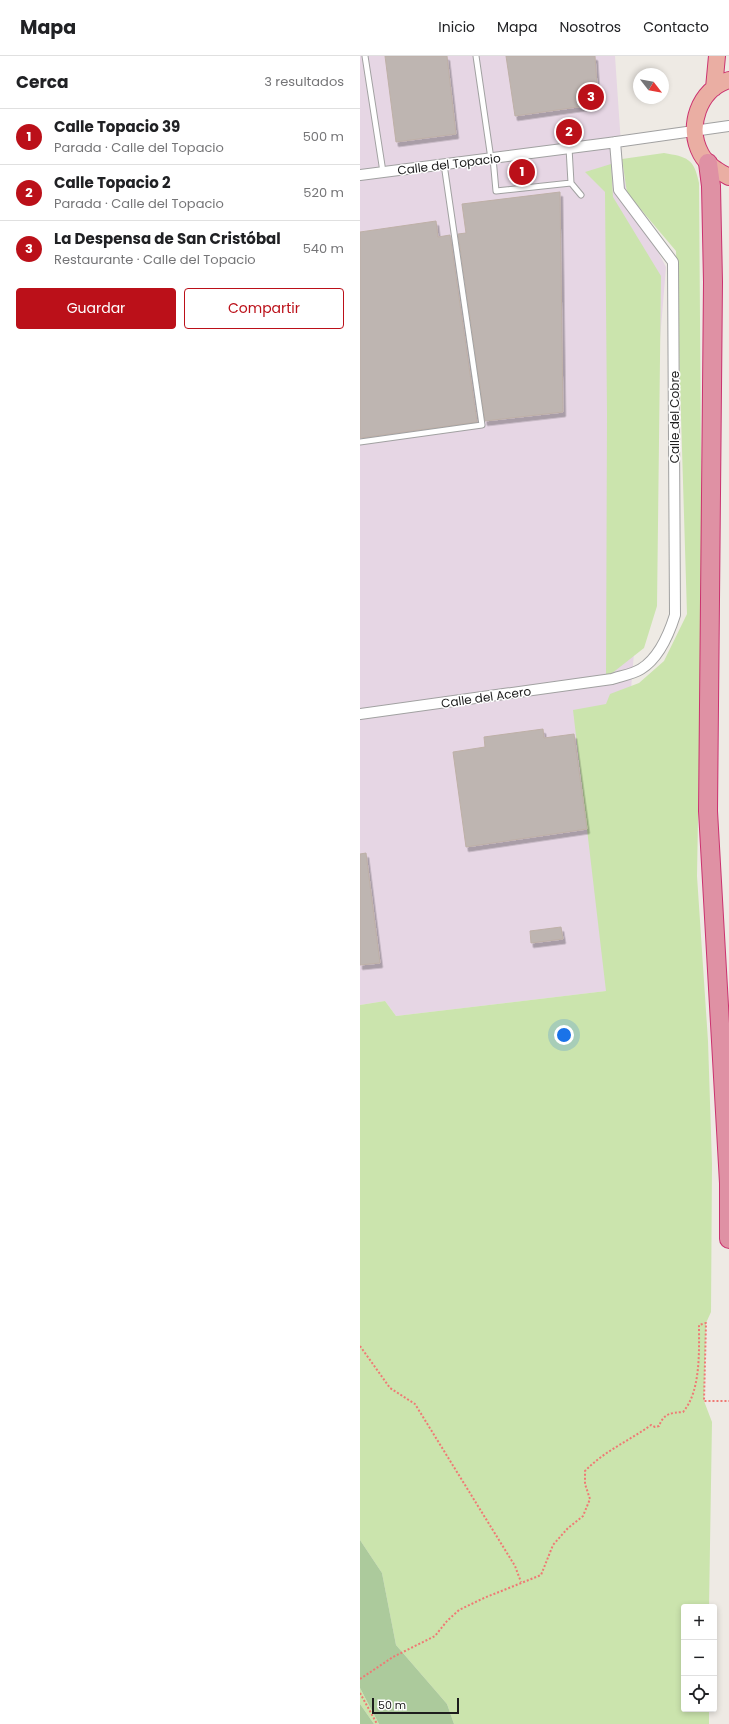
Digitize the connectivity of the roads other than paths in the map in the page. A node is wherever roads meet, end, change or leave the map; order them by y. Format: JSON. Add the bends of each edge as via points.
{"nodes":[{"id":1,"x":365,"y":56,"type":"edge"},
{"id":2,"x":476,"y":56,"type":"edge"},
{"id":3,"x":717,"y":56,"type":"edge"},
{"id":4,"x":729,"y":80,"type":"edge"},
{"id":5,"x":714,"y":88,"type":"junction"},
{"id":6,"x":729,"y":126,"type":"edge"},
{"id":7,"x":694,"y":130,"type":"junction"},
{"id":8,"x":615,"y":142,"type":"junction"},
{"id":9,"x":569,"y":148,"type":"junction"},
{"id":10,"x":492,"y":158,"type":"junction"},
{"id":11,"x":708,"y":163,"type":"junction"},
{"id":12,"x":444,"y":164,"type":"junction"},
{"id":13,"x":383,"y":172,"type":"junction"},
{"id":14,"x":360,"y":175,"type":"edge"},
{"id":15,"x":729,"y":177,"type":"edge"},
{"id":16,"x":571,"y":183,"type":"junction"},
{"id":17,"x":581,"y":195,"type":"dead end"},
{"id":18,"x":360,"y":442,"type":"edge"},
{"id":19,"x":612,"y":679,"type":"joint"},
{"id":20,"x":360,"y":714,"type":"edge"},
{"id":21,"x":729,"y":1156,"type":"edge"},
{"id":22,"x":729,"y":1183,"type":"edge"},
{"id":23,"x":729,"y":1239,"type":"edge"}],
"edges":[{"from":1,"to":13,"type":"lane"},
{"from":2,"to":10,"type":"lane"},
{"from":3,"to":5,"type":"highway"},
{"from":4,"to":5,"type":"highway"},
{"from":5,"to":7,"type":"highway","via":[[701,103]]},
{"from":6,"to":7,"type":"street","name":"Calle del Topacio"},
{"from":7,"to":8,"type":"street","name":"Calle del Topacio"},
{"from":7,"to":11,"type":"highway","via":[[701,154]]},
{"from":8,"to":9,"type":"street","name":"Calle del Topacio"},
{"from":8,"to":19,"type":"street","name":"Calle del Cobre","via":[[619,190],[673,262],[675,615],[668,636],[657,654],[642,669]]},
{"from":9,"to":10,"type":"street","name":"Calle del Topacio"},
{"from":9,"to":16,"type":"lane"},
{"from":10,"to":12,"type":"street","name":"Calle del Topacio"},
{"from":10,"to":16,"type":"lane","via":[[496,191]]},
{"from":11,"to":15,"type":"highway"},
{"from":11,"to":22,"type":"highway","via":[[712,186],[713,282],[708,811]]},
{"from":12,"to":13,"type":"street","name":"Calle del Topacio"},
{"from":12,"to":18,"type":"lane","via":[[482,425]]},
{"from":13,"to":14,"type":"street","name":"Calle del Topacio"},
{"from":16,"to":17,"type":"lane"},
{"from":19,"to":20,"type":"street","name":"Calle del Acero"},
{"from":21,"to":22,"type":"highway"},
{"from":22,"to":23,"type":"highway"}]}
